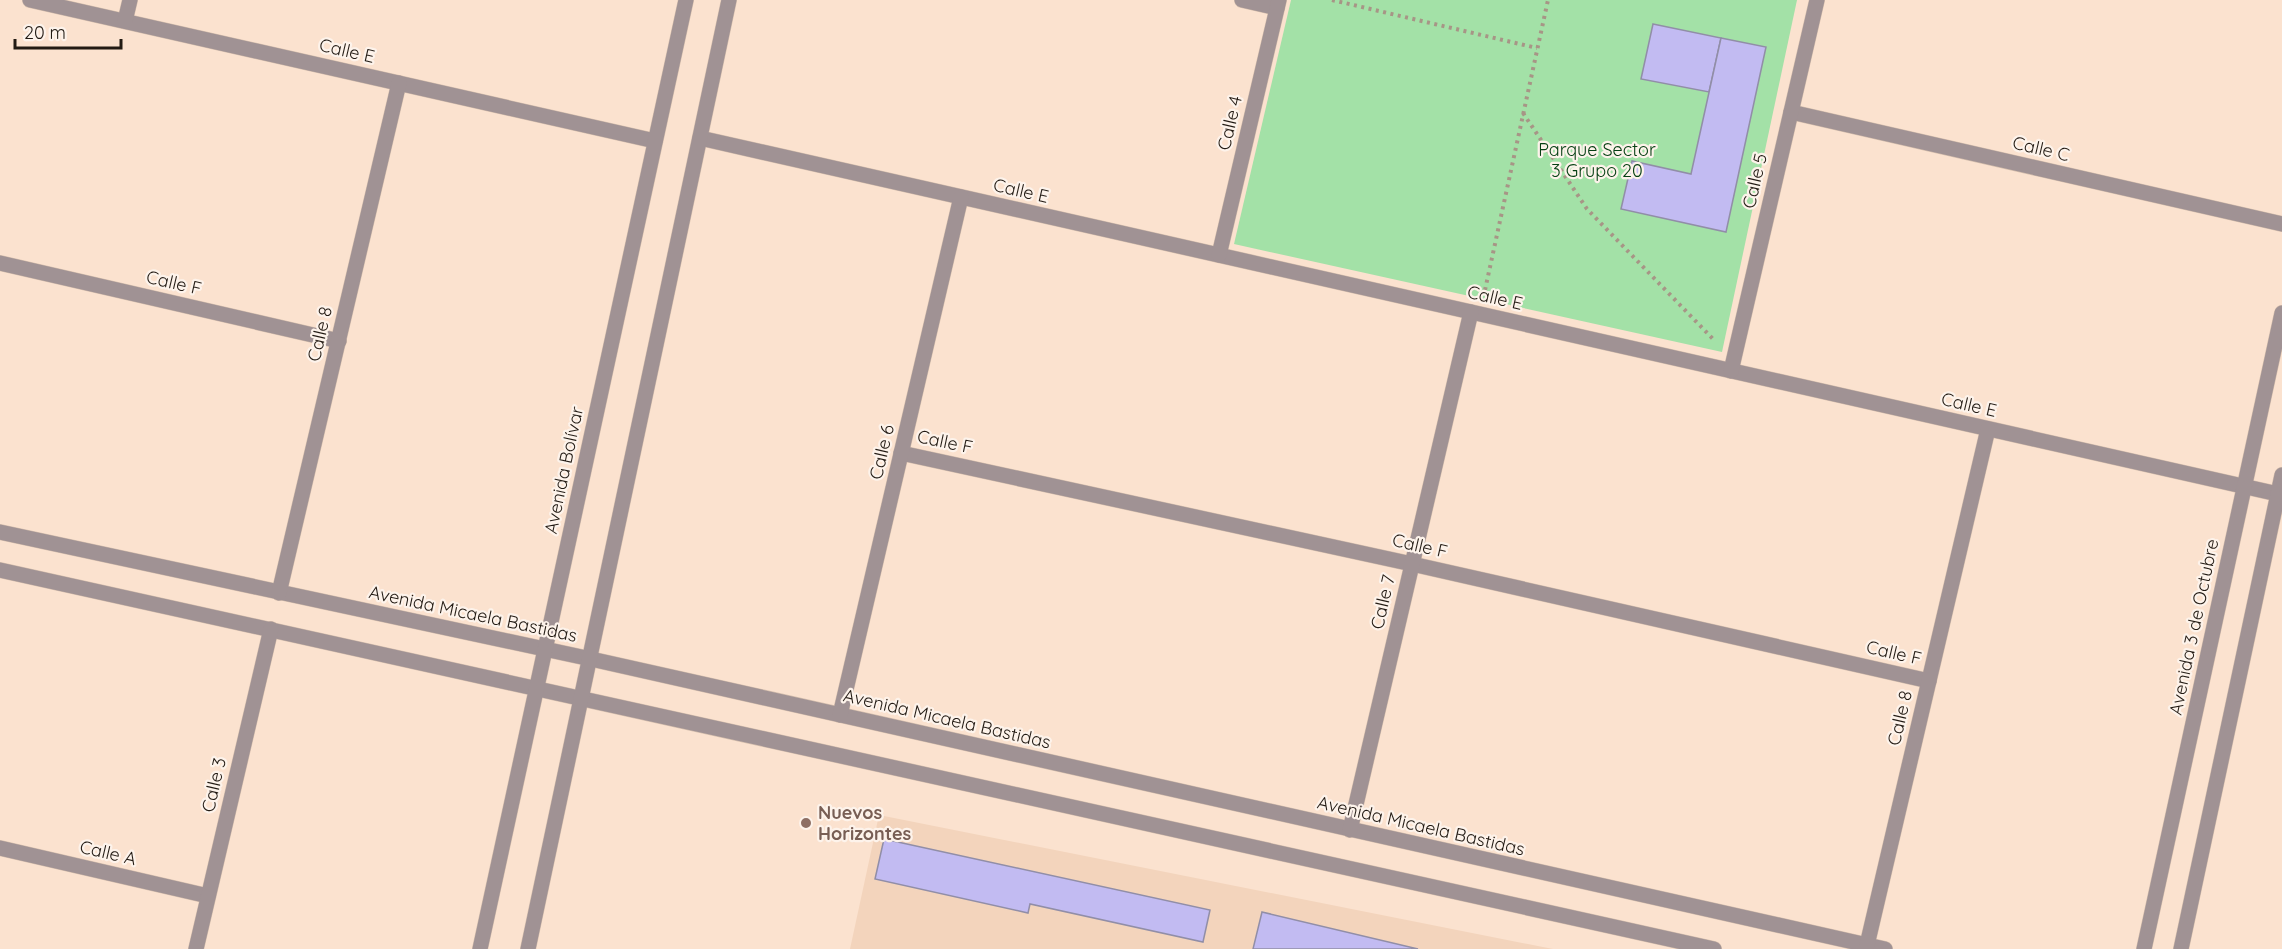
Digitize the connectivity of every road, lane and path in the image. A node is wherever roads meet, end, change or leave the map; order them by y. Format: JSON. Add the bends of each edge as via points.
{"nodes":[{"id":1,"x":30,"y":0,"type":"edge"},
{"id":2,"x":130,"y":0,"type":"edge"},
{"id":3,"x":686,"y":0,"type":"edge"},
{"id":4,"x":729,"y":0,"type":"edge"},
{"id":5,"x":1242,"y":0,"type":"edge"},
{"id":6,"x":1332,"y":0,"type":"edge"},
{"id":7,"x":1548,"y":0,"type":"edge"},
{"id":8,"x":1817,"y":0,"type":"edge"},
{"id":9,"x":1278,"y":4,"type":"edge"},
{"id":10,"x":125,"y":21,"type":"junction"},
{"id":11,"x":1537,"y":48,"type":"junction"},
{"id":12,"x":399,"y":83,"type":"junction"},
{"id":13,"x":1791,"y":112,"type":"junction"},
{"id":14,"x":1523,"y":113,"type":"junction"},
{"id":15,"x":700,"y":138,"type":"junction"},
{"id":16,"x":655,"y":141,"type":"junction"},
{"id":17,"x":961,"y":197,"type":"junction"},
{"id":18,"x":2282,"y":224,"type":"edge"},
{"id":19,"x":1219,"y":255,"type":"junction"},
{"id":20,"x":0,"y":263,"type":"edge"},
{"id":21,"x":1496,"y":294,"type":"dead end"},
{"id":22,"x":1471,"y":312,"type":"junction"},
{"id":23,"x":2282,"y":313,"type":"edge"},
{"id":24,"x":1720,"y":332,"type":"dead end"},
{"id":25,"x":339,"y":341,"type":"junction"},
{"id":26,"x":1706,"y":341,"type":"dead end"},
{"id":27,"x":1717,"y":344,"type":"junction"},
{"id":28,"x":1731,"y":371,"type":"junction"},
{"id":29,"x":1988,"y":429,"type":"junction"},
{"id":30,"x":901,"y":453,"type":"junction"},
{"id":31,"x":2282,"y":475,"type":"edge"},
{"id":32,"x":2244,"y":487,"type":"junction"},
{"id":33,"x":2280,"y":495,"type":"edge"},
{"id":34,"x":0,"y":532,"type":"edge"},
{"id":35,"x":1412,"y":564,"type":"junction"},
{"id":36,"x":0,"y":570,"type":"edge"},
{"id":37,"x":279,"y":593,"type":"junction"},
{"id":38,"x":271,"y":629,"type":"junction"},
{"id":39,"x":545,"y":650,"type":"junction"},
{"id":40,"x":591,"y":659,"type":"junction"},
{"id":41,"x":1929,"y":681,"type":"junction"},
{"id":42,"x":537,"y":690,"type":"junction"},
{"id":43,"x":580,"y":699,"type":"junction"},
{"id":44,"x":840,"y":715,"type":"junction"},
{"id":45,"x":1350,"y":830,"type":"junction"},
{"id":46,"x":0,"y":848,"type":"edge"},
{"id":47,"x":208,"y":896,"type":"junction"},
{"id":48,"x":1867,"y":945,"type":"junction"},
{"id":49,"x":196,"y":949,"type":"edge"},
{"id":50,"x":480,"y":949,"type":"edge"},
{"id":51,"x":528,"y":949,"type":"edge"},
{"id":52,"x":1714,"y":949,"type":"edge"},
{"id":53,"x":1885,"y":949,"type":"edge"},
{"id":54,"x":2144,"y":949,"type":"edge"},
{"id":55,"x":2181,"y":949,"type":"edge"}],
"edges":[{"from":1,"to":10,"type":"street","name":"Calle E"},
{"from":2,"to":10,"type":"street"},
{"from":3,"to":16,"type":"street","name":"Avenida Bolívar"},
{"from":4,"to":15,"type":"street"},
{"from":5,"to":9,"type":"street"},
{"from":6,"to":11,"type":"path"},
{"from":7,"to":11,"type":"path"},
{"from":8,"to":13,"type":"street","name":"Calle 5"},
{"from":9,"to":19,"type":"street","name":"Calle 4"},
{"from":10,"to":12,"type":"street","name":"Calle E"},
{"from":11,"to":14,"type":"path"},
{"from":12,"to":16,"type":"street","name":"Calle E"},
{"from":12,"to":25,"type":"street","name":"Calle 8"},
{"from":13,"to":18,"type":"street","name":"Calle C"},
{"from":13,"to":28,"type":"street","name":"Calle 5"},
{"from":14,"to":21,"type":"path","via":[[1484,292]]},
{"from":14,"to":27,"type":"path","via":[[1587,209]]},
{"from":15,"to":17,"type":"street","name":"Calle E"},
{"from":15,"to":40,"type":"street"},
{"from":16,"to":39,"type":"street","name":"Avenida Bolívar"},
{"from":17,"to":19,"type":"street","name":"Calle E"},
{"from":17,"to":30,"type":"street","name":"Calle 6"},
{"from":19,"to":22,"type":"street","name":"Calle E"},
{"from":20,"to":25,"type":"street","name":"Calle F"},
{"from":22,"to":28,"type":"street","name":"Calle E"},
{"from":22,"to":35,"type":"street","name":"Calle 7"},
{"from":23,"to":32,"type":"street","name":"Avenida 3 de Octubre"},
{"from":24,"to":27,"type":"path"},
{"from":25,"to":37,"type":"street","name":"Calle 8"},
{"from":26,"to":27,"type":"path"},
{"from":28,"to":29,"type":"street","name":"Calle E"},
{"from":29,"to":32,"type":"street","name":"Calle E"},
{"from":29,"to":41,"type":"street","name":"Calle 8"},
{"from":30,"to":35,"type":"street","name":"Calle F"},
{"from":30,"to":44,"type":"street","name":"Calle 6"},
{"from":31,"to":33,"type":"street"},
{"from":32,"to":33,"type":"street","name":"Calle E"},
{"from":32,"to":54,"type":"street","name":"Avenida 3 de Octubre"},
{"from":33,"to":55,"type":"street"},
{"from":34,"to":37,"type":"street","name":"Avenida Micaela Bastidas"},
{"from":35,"to":41,"type":"street","name":"Calle F"},
{"from":35,"to":45,"type":"street","name":"Calle 7"},
{"from":36,"to":38,"type":"street"},
{"from":37,"to":39,"type":"street","name":"Avenida Micaela Bastidas"},
{"from":38,"to":42,"type":"street"},
{"from":38,"to":47,"type":"street","name":"Calle 3"},
{"from":39,"to":40,"type":"street","name":"Avenida Micaela Bastidas"},
{"from":39,"to":42,"type":"street","name":"Avenida Bolívar"},
{"from":40,"to":43,"type":"street"},
{"from":40,"to":44,"type":"street","name":"Avenida Micaela Bastidas"},
{"from":41,"to":48,"type":"street","name":"Calle 8"},
{"from":42,"to":43,"type":"street"},
{"from":42,"to":50,"type":"street","name":"Avenida Bolívar"},
{"from":43,"to":51,"type":"street"},
{"from":43,"to":52,"type":"street"},
{"from":44,"to":45,"type":"street","name":"Avenida Micaela Bastidas"},
{"from":45,"to":48,"type":"street","name":"Avenida Micaela Bastidas"},
{"from":46,"to":47,"type":"street","name":"Calle A"},
{"from":47,"to":49,"type":"street","name":"Calle 3"},
{"from":48,"to":53,"type":"street","name":"Avenida Micaela Bastidas"}]}
